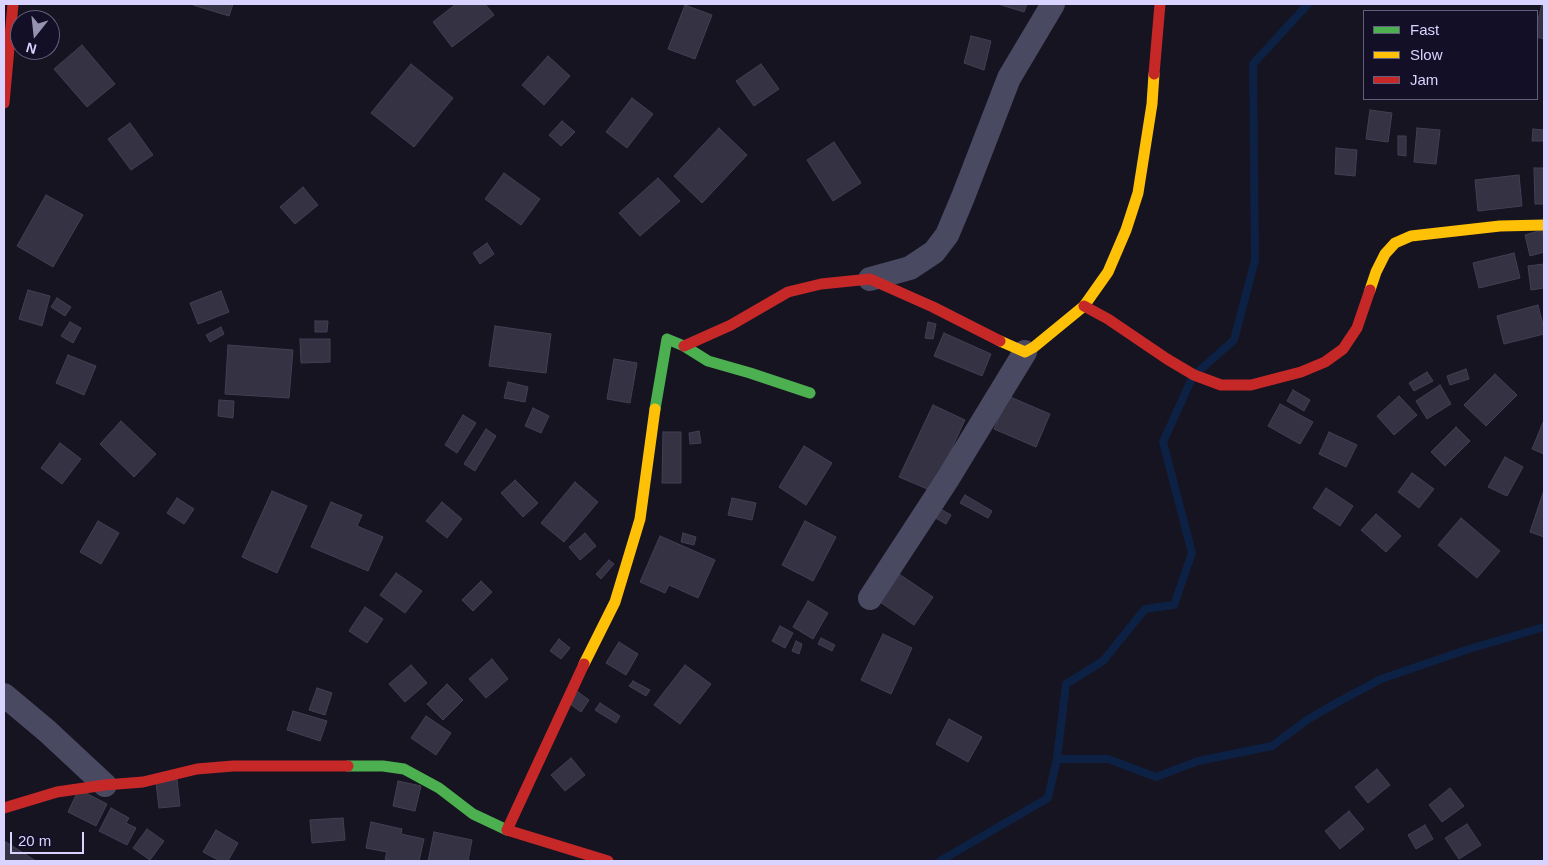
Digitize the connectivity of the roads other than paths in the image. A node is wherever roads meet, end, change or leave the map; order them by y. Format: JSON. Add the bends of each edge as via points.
{"nodes":[{"id":1,"x":13,"y":4,"type":"edge"},
{"id":2,"x":1053,"y":4,"type":"edge"},
{"id":3,"x":1160,"y":4,"type":"edge"},
{"id":4,"x":4,"y":102,"type":"edge"},
{"id":5,"x":1544,"y":225,"type":"edge"},
{"id":6,"x":870,"y":279,"type":"junction"},
{"id":7,"x":1084,"y":306,"type":"junction"},
{"id":8,"x":684,"y":346,"type":"junction"},
{"id":9,"x":1025,"y":352,"type":"junction"},
{"id":10,"x":810,"y":393,"type":"dead end"},
{"id":11,"x":870,"y":598,"type":"dead end"},
{"id":12,"x":4,"y":695,"type":"edge"},
{"id":13,"x":105,"y":784,"type":"junction"},
{"id":14,"x":4,"y":808,"type":"edge"},
{"id":15,"x":507,"y":830,"type":"junction"},
{"id":16,"x":575,"y":857,"type":"edge"},
{"id":17,"x":608,"y":861,"type":"edge"}],
"edges":[{"from":1,"to":4,"type":"street"},
{"from":2,"to":6,"type":"street","via":[[1009,78],[947,235],[934,252],[910,268]]},
{"from":3,"to":7,"type":"street","via":[[1152,104],[1138,193],[1108,272]]},
{"from":5,"to":7,"type":"street","via":[[1500,226],[1419,235],[1395,243],[1376,272],[1357,328],[1343,349],[1325,362],[1301,372],[1251,385],[1221,385],[1194,375]]},
{"from":6,"to":8,"type":"street","via":[[822,284],[788,292],[731,325]]},
{"from":6,"to":9,"type":"street"},
{"from":7,"to":9,"type":"street"},
{"from":8,"to":10,"type":"street","via":[[708,361]]},
{"from":8,"to":15,"type":"street","via":[[667,339],[640,519],[614,602]]},
{"from":9,"to":11,"type":"street"},
{"from":12,"to":13,"type":"street"},
{"from":13,"to":14,"type":"street","via":[[57,792]]},
{"from":13,"to":15,"type":"street","via":[[143,782],[197,769],[233,766],[383,766],[404,769],[439,788],[473,814]]},
{"from":15,"to":16,"type":"street"},
{"from":16,"to":17,"type":"street"}]}
